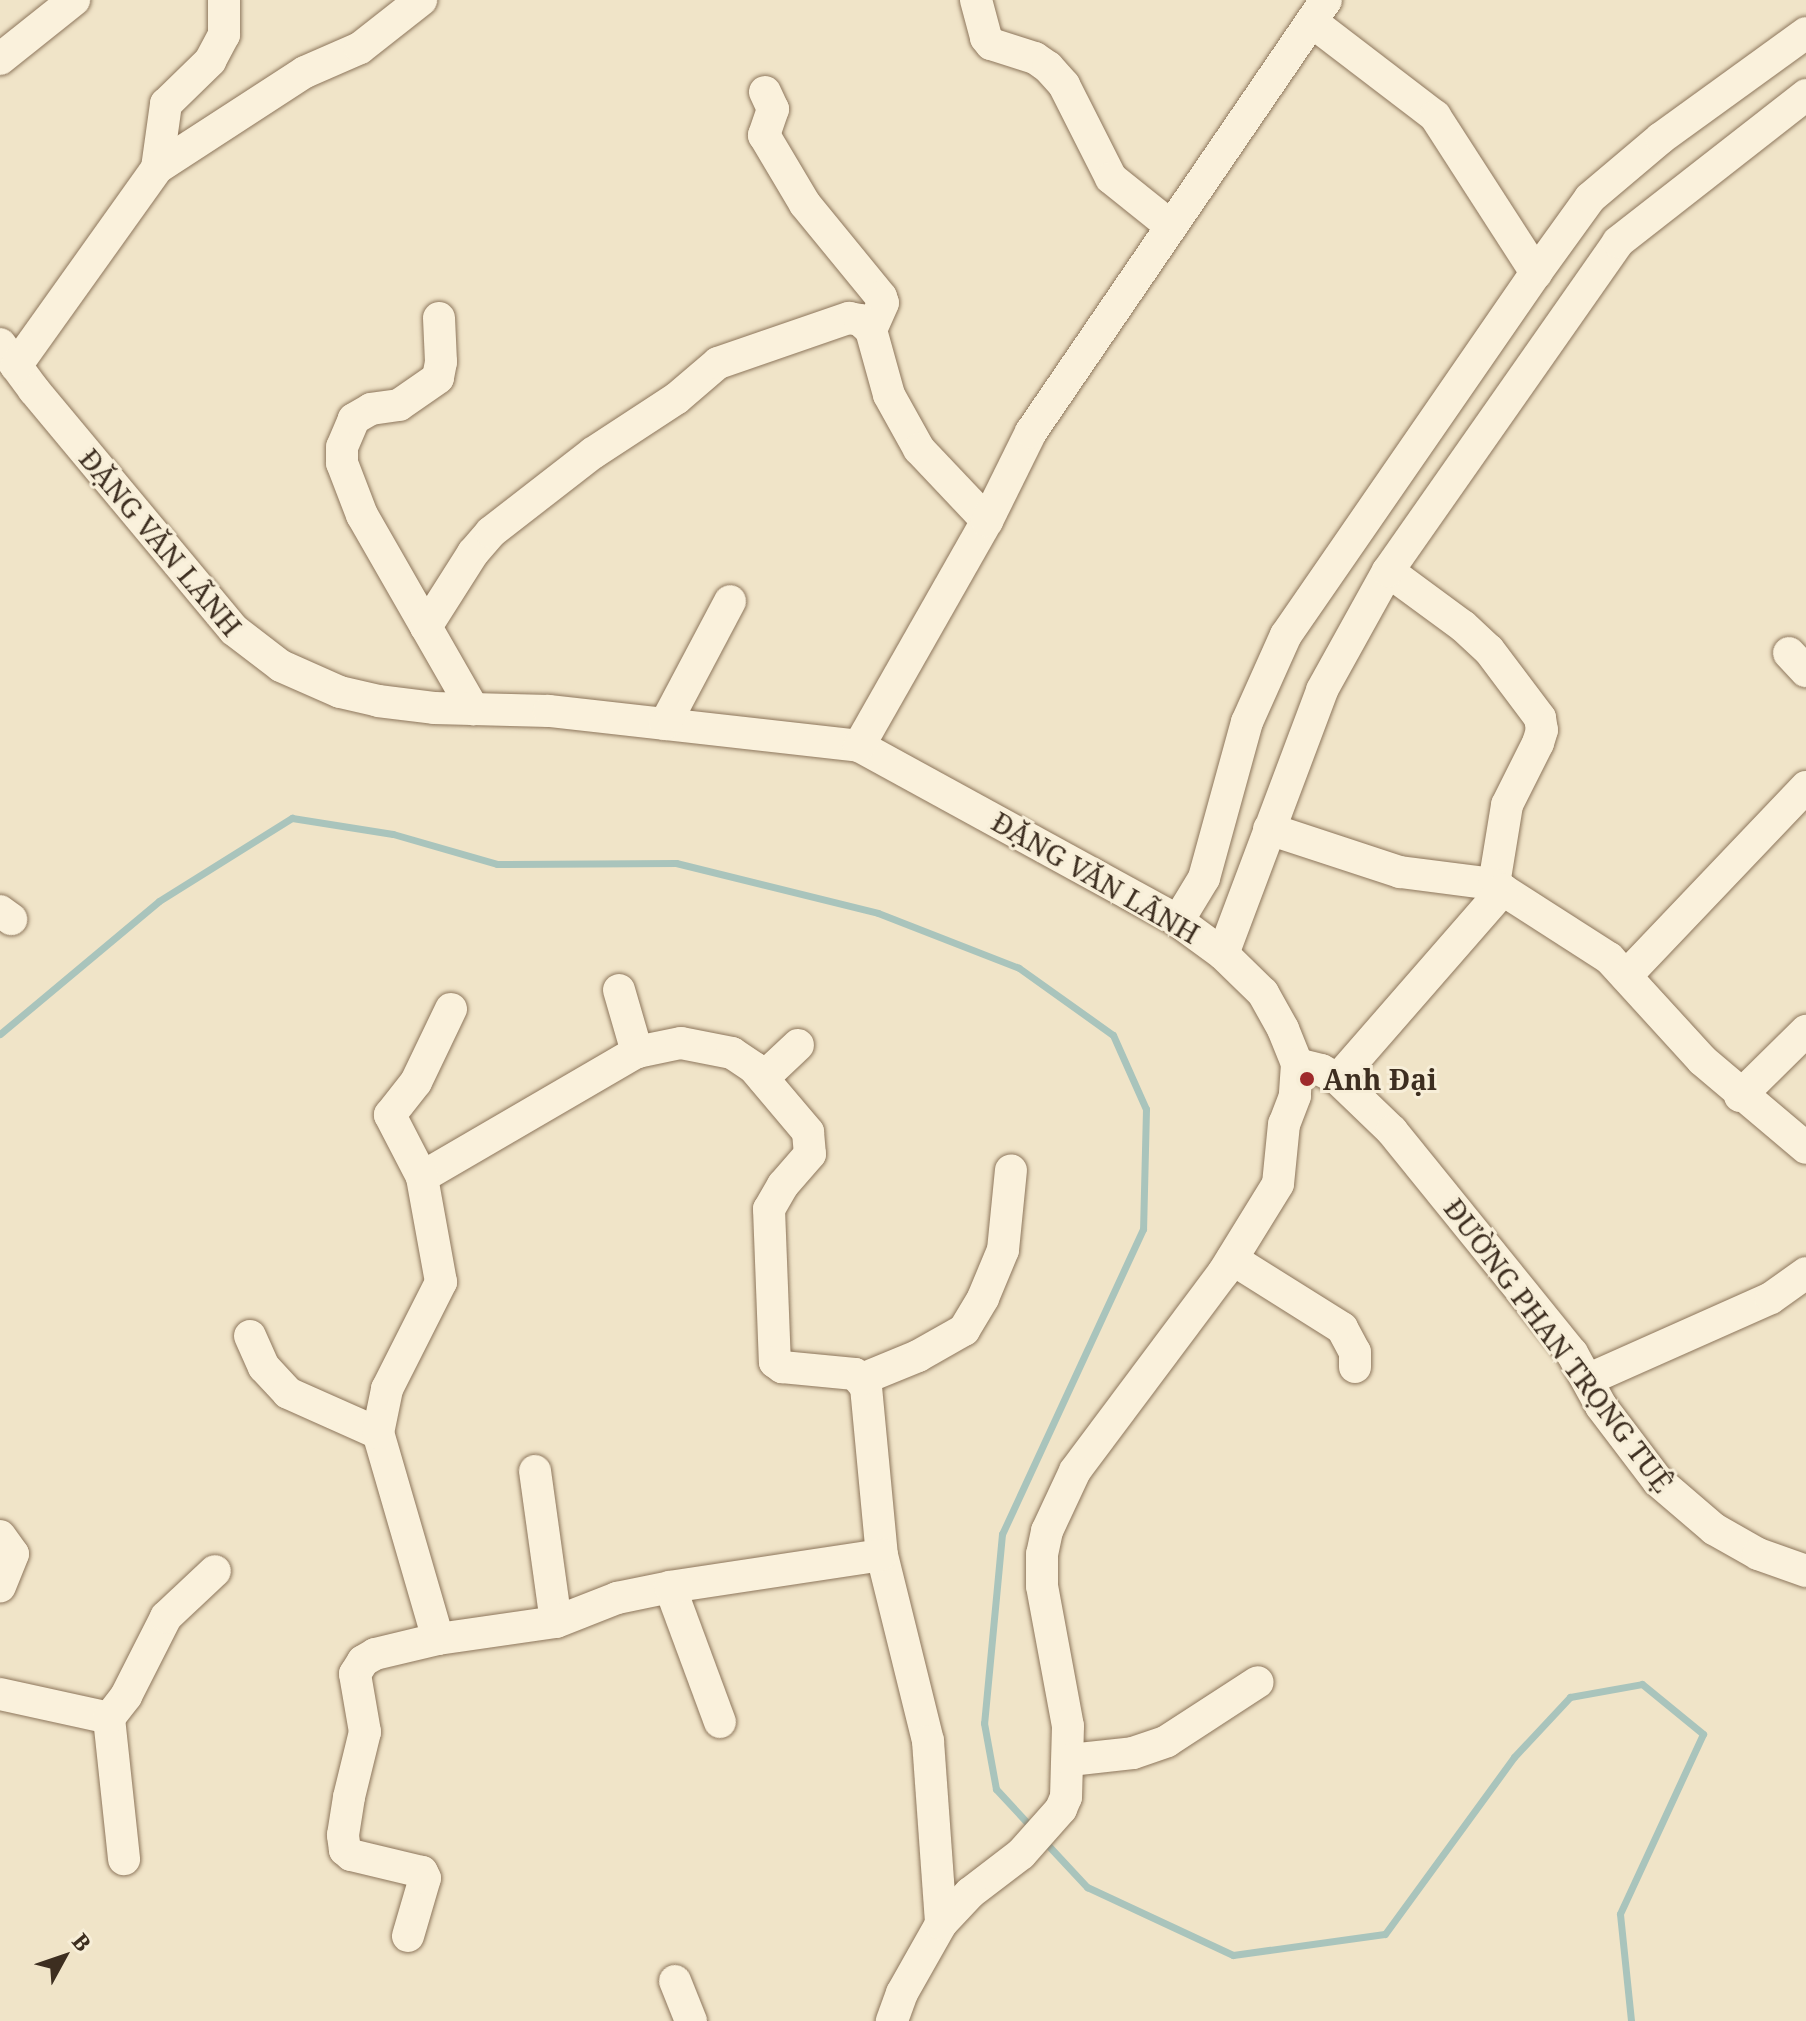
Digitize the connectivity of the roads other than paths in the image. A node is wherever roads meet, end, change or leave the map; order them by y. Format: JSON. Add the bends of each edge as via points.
{"nodes":[{"id":1,"x":74,"y":0,"type":"edge"},
{"id":2,"x":224,"y":0,"type":"edge"},
{"id":3,"x":421,"y":0,"type":"edge"},
{"id":4,"x":976,"y":0,"type":"edge"},
{"id":5,"x":1319,"y":11,"type":"edge"},
{"id":6,"x":1806,"y":33,"type":"edge"},
{"id":7,"x":0,"y":59,"type":"edge"},
{"id":8,"x":765,"y":92,"type":"dead end"},
{"id":9,"x":1806,"y":95,"type":"edge"},
{"id":10,"x":157,"y":168,"type":"junction"},
{"id":11,"x":1581,"y":211,"type":"junction"},
{"id":12,"x":1171,"y":226,"type":"junction"},
{"id":13,"x":1618,"y":242,"type":"junction"},
{"id":14,"x":1536,"y":273,"type":"junction"},
{"id":15,"x":439,"y":318,"type":"dead end"},
{"id":16,"x":871,"y":330,"type":"junction"},
{"id":17,"x":8,"y":355,"type":"edge"},
{"id":18,"x":987,"y":521,"type":"junction"},
{"id":19,"x":1388,"y":571,"type":"junction"},
{"id":20,"x":730,"y":601,"type":"dead end"},
{"id":21,"x":426,"y":627,"type":"junction"},
{"id":22,"x":473,"y":709,"type":"junction"},
{"id":23,"x":665,"y":724,"type":"junction"},
{"id":24,"x":859,"y":746,"type":"junction"},
{"id":25,"x":1806,"y":787,"type":"edge"},
{"id":26,"x":1269,"y":829,"type":"junction"},
{"id":27,"x":1498,"y":887,"type":"junction"},
{"id":28,"x":1178,"y":921,"type":"junction"},
{"id":29,"x":1223,"y":954,"type":"junction"},
{"id":30,"x":1626,"y":976,"type":"junction"},
{"id":31,"x":619,"y":990,"type":"dead end"},
{"id":32,"x":451,"y":1009,"type":"dead end"},
{"id":33,"x":1806,"y":1031,"type":"edge"},
{"id":34,"x":798,"y":1045,"type":"dead end"},
{"id":35,"x":637,"y":1052,"type":"junction"},
{"id":36,"x":1297,"y":1064,"type":"junction"},
{"id":37,"x":763,"y":1078,"type":"junction"},
{"id":38,"x":1338,"y":1079,"type":"junction"},
{"id":39,"x":1740,"y":1096,"type":"junction"},
{"id":40,"x":1806,"y":1148,"type":"edge"},
{"id":41,"x":1011,"y":1170,"type":"dead end"},
{"id":42,"x":422,"y":1177,"type":"junction"},
{"id":43,"x":1232,"y":1259,"type":"junction"},
{"id":44,"x":1806,"y":1273,"type":"edge"},
{"id":45,"x":250,"y":1336,"type":"dead end"},
{"id":46,"x":1355,"y":1367,"type":"dead end"},
{"id":47,"x":862,"y":1379,"type":"junction"},
{"id":48,"x":1589,"y":1379,"type":"junction"},
{"id":49,"x":378,"y":1433,"type":"junction"},
{"id":50,"x":535,"y":1471,"type":"dead end"},
{"id":51,"x":0,"y":1536,"type":"edge"},
{"id":52,"x":882,"y":1555,"type":"junction"},
{"id":53,"x":215,"y":1571,"type":"dead end"},
{"id":54,"x":1806,"y":1571,"type":"edge"},
{"id":55,"x":0,"y":1586,"type":"edge"},
{"id":56,"x":670,"y":1587,"type":"junction"},
{"id":57,"x":556,"y":1622,"type":"junction"},
{"id":58,"x":438,"y":1639,"type":"junction"},
{"id":59,"x":1258,"y":1682,"type":"dead end"},
{"id":60,"x":0,"y":1694,"type":"edge"},
{"id":61,"x":109,"y":1718,"type":"junction"},
{"id":62,"x":720,"y":1722,"type":"dead end"},
{"id":63,"x":1070,"y":1760,"type":"junction"},
{"id":64,"x":124,"y":1859,"type":"dead end"},
{"id":65,"x":941,"y":1924,"type":"junction"},
{"id":66,"x":408,"y":1936,"type":"dead end"},
{"id":67,"x":675,"y":1981,"type":"dead end"},
{"id":68,"x":691,"y":2021,"type":"edge"},
{"id":69,"x":892,"y":2021,"type":"edge"}],
"edges":[{"from":1,"to":7,"type":"street"},
{"from":2,"to":10,"type":"street","via":[[224,35],[210,61],[166,104]]},
{"from":3,"to":10,"type":"street","via":[[360,48],[305,72]]},
{"from":4,"to":12,"type":"street","via":[[991,44],[1048,67],[1071,96],[1111,178]]},
{"from":5,"to":12,"type":"street"},
{"from":5,"to":14,"type":"street","via":[[1435,116]]},
{"from":6,"to":11,"type":"street","via":[[1661,138]]},
{"from":8,"to":16,"type":"street","via":[[773,109],[764,135],[805,204],[881,297]]},
{"from":9,"to":13,"type":"street"},
{"from":10,"to":17,"type":"street"},
{"from":11,"to":13,"type":"street"},
{"from":11,"to":14,"type":"street"},
{"from":12,"to":18,"type":"street","via":[[1031,432]]},
{"from":13,"to":19,"type":"street"},
{"from":14,"to":28,"type":"street","via":[[1286,635],[1247,722],[1204,878]]},
{"from":15,"to":21,"type":"street","via":[[441,362],[434,384],[399,405],[371,409],[354,419],[342,447],[342,463],[362,515]]},
{"from":16,"to":18,"type":"street","via":[[889,395],[919,449]]},
{"from":16,"to":21,"type":"street","via":[[849,318],[718,363],[491,532]]},
{"from":17,"to":22,"type":"street","name":"ĐẶNG VĂN LÃNH","via":[[245,642],[281,666],[350,695]]},
{"from":18,"to":24,"type":"street"},
{"from":19,"to":26,"type":"street","via":[[1322,690]]},
{"from":19,"to":27,"type":"street","via":[[1489,650],[1540,718],[1538,743],[1507,805]]},
{"from":20,"to":23,"type":"street"},
{"from":21,"to":22,"type":"street"},
{"from":22,"to":23,"type":"street","name":"ĐẶNG VĂN LÃNH"},
{"from":23,"to":24,"type":"street","name":"ĐẶNG VĂN LÃNH"},
{"from":24,"to":28,"type":"street","name":"ĐẶNG VĂN LÃNH"},
{"from":25,"to":30,"type":"street"},
{"from":26,"to":27,"type":"street","via":[[1400,872]]},
{"from":26,"to":29,"type":"street"},
{"from":27,"to":30,"type":"street","via":[[1584,939]]},
{"from":27,"to":38,"type":"street"},
{"from":28,"to":29,"type":"street","name":"ĐẶNG VĂN LÃNH"},
{"from":29,"to":36,"type":"street","name":"ĐẶNG VĂN LÃNH","via":[[1263,993]]},
{"from":30,"to":39,"type":"street"},
{"from":31,"to":35,"type":"street"},
{"from":32,"to":42,"type":"street","via":[[416,1082],[390,1115]]},
{"from":33,"to":39,"type":"street"},
{"from":34,"to":37,"type":"street"},
{"from":35,"to":37,"type":"street","via":[[681,1043],[732,1053]]},
{"from":35,"to":42,"type":"street"},
{"from":36,"to":38,"type":"street","name":"ĐƯỜNG PHAN TRỌNG TUỆ"},
{"from":36,"to":43,"type":"street","via":[[1278,1184]]},
{"from":37,"to":47,"type":"street","via":[[808,1132],[810,1154],[769,1209],[775,1362]]},
{"from":38,"to":48,"type":"street","name":"ĐƯỜNG PHAN TRỌNG TUỆ","via":[[1392,1131],[1469,1222]]},
{"from":39,"to":40,"type":"street"},
{"from":41,"to":47,"type":"street","via":[[1003,1250],[964,1330]]},
{"from":42,"to":49,"type":"street","via":[[441,1282],[387,1389]]},
{"from":43,"to":46,"type":"street","via":[[1342,1328],[1355,1352]]},
{"from":43,"to":63,"type":"street","via":[[1075,1471],[1047,1531],[1042,1586]]},
{"from":44,"to":48,"type":"street","via":[[1771,1298]]},
{"from":45,"to":49,"type":"street","via":[[264,1367],[288,1393]]},
{"from":47,"to":52,"type":"street"},
{"from":48,"to":54,"type":"street","name":"ĐƯỜNG PHAN TRỌNG TUỆ","via":[[1601,1406],[1642,1464],[1679,1503],[1758,1554]]},
{"from":49,"to":58,"type":"street"},
{"from":50,"to":57,"type":"street"},
{"from":51,"to":55,"type":"street","via":[[13,1554]]},
{"from":52,"to":56,"type":"street"},
{"from":52,"to":65,"type":"street","via":[[928,1741]]},
{"from":53,"to":61,"type":"street","via":[[166,1617]]},
{"from":56,"to":57,"type":"street","via":[[617,1598]]},
{"from":56,"to":62,"type":"street"},
{"from":57,"to":58,"type":"street"},
{"from":58,"to":66,"type":"street","via":[[375,1654],[355,1674],[365,1732],[349,1797],[345,1850],[422,1872],[425,1878]]},
{"from":59,"to":63,"type":"street","via":[[1167,1741],[1133,1753]]},
{"from":60,"to":61,"type":"street"},
{"from":61,"to":64,"type":"street"},
{"from":63,"to":65,"type":"street","via":[[1061,1809],[1021,1854],[970,1893]]},
{"from":65,"to":69,"type":"street","via":[[914,1968]]},
{"from":67,"to":68,"type":"street"}]}
